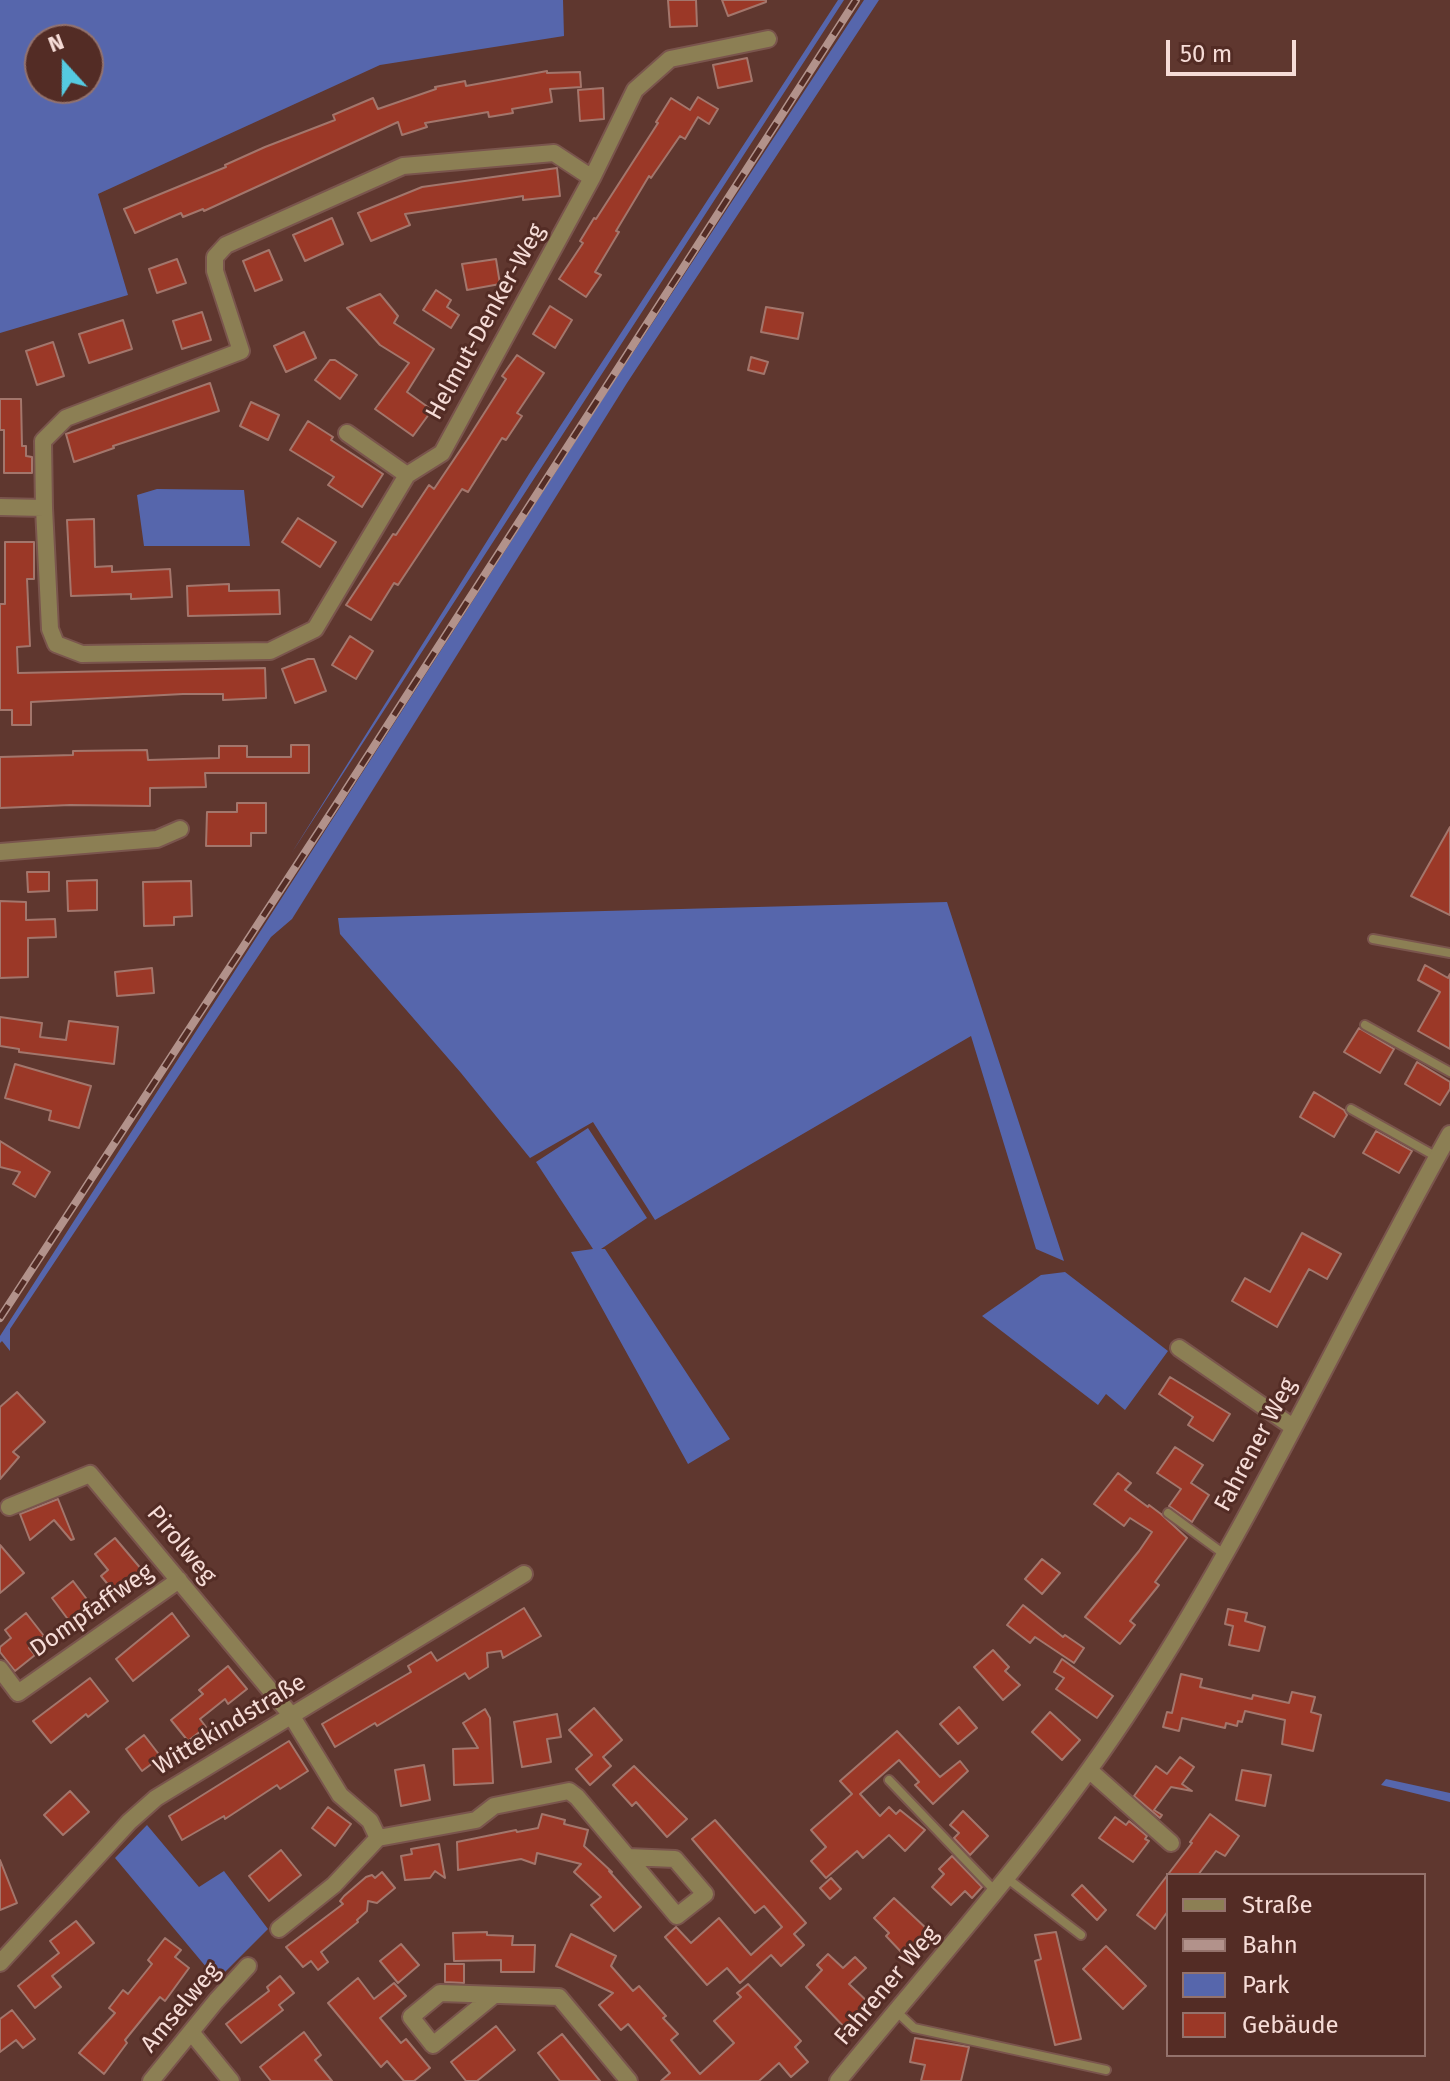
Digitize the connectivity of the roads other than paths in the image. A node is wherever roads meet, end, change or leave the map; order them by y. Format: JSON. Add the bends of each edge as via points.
{"nodes":[{"id":1,"x":768,"y":39,"type":"dead end"},
{"id":2,"x":592,"y":178,"type":"junction"},
{"id":3,"x":347,"y":433,"type":"dead end"},
{"id":4,"x":407,"y":475,"type":"junction"},
{"id":5,"x":0,"y":507,"type":"edge"},
{"id":6,"x":44,"y":508,"type":"junction"},
{"id":7,"x":180,"y":829,"type":"dead end"},
{"id":8,"x":0,"y":852,"type":"edge"},
{"id":9,"x":1373,"y":939,"type":"dead end"},
{"id":10,"x":1450,"y":953,"type":"edge"},
{"id":11,"x":1365,"y":1025,"type":"dead end"},
{"id":12,"x":1450,"y":1072,"type":"edge"},
{"id":13,"x":1351,"y":1109,"type":"dead end"},
{"id":14,"x":1450,"y":1134,"type":"edge"},
{"id":15,"x":1437,"y":1157,"type":"junction"},
{"id":16,"x":1179,"y":1348,"type":"dead end"},
{"id":17,"x":1293,"y":1427,"type":"junction"},
{"id":18,"x":9,"y":1507,"type":"dead end"},
{"id":19,"x":1168,"y":1513,"type":"dead end"},
{"id":20,"x":1225,"y":1555,"type":"junction"},
{"id":21,"x":524,"y":1574,"type":"dead end"},
{"id":22,"x":179,"y":1580,"type":"junction"},
{"id":23,"x":0,"y":1669,"type":"edge"},
{"id":24,"x":291,"y":1715,"type":"junction"},
{"id":25,"x":1089,"y":1770,"type":"junction"},
{"id":26,"x":889,"y":1780,"type":"dead end"},
{"id":27,"x":378,"y":1838,"type":"junction"},
{"id":28,"x":1171,"y":1843,"type":"dead end"},
{"id":29,"x":628,"y":1857,"type":"junction"},
{"id":30,"x":1008,"y":1879,"type":"junction"},
{"id":31,"x":996,"y":1893,"type":"junction"},
{"id":32,"x":279,"y":1929,"type":"dead end"},
{"id":33,"x":1081,"y":1935,"type":"dead end"},
{"id":34,"x":0,"y":1963,"type":"edge"},
{"id":35,"x":248,"y":1966,"type":"dead end"},
{"id":36,"x":494,"y":1995,"type":"junction"},
{"id":37,"x":896,"y":2011,"type":"junction"},
{"id":38,"x":191,"y":2032,"type":"junction"},
{"id":39,"x":1106,"y":2070,"type":"dead end"},
{"id":40,"x":151,"y":2081,"type":"edge"},
{"id":41,"x":231,"y":2081,"type":"edge"},
{"id":42,"x":629,"y":2081,"type":"edge"},
{"id":43,"x":838,"y":2081,"type":"edge"}],
"edges":[{"from":1,"to":2,"type":"street","name":"Helmut-Denker-Weg","via":[[670,59],[635,90]]},
{"from":2,"to":4,"type":"street","name":"Helmut-Denker-Weg","via":[[442,453]]},
{"from":2,"to":6,"type":"street","name":"Helmut-Denker-Weg","via":[[554,153],[403,166],[226,245],[215,257],[215,271],[241,351],[66,418],[43,441]]},
{"from":3,"to":4,"type":"street"},
{"from":4,"to":6,"type":"street","name":"Helmut-Denker-Weg","via":[[315,629],[270,651],[82,654],[56,644],[50,629]]},
{"from":5,"to":6,"type":"street"},
{"from":7,"to":8,"type":"street","via":[[157,839]]},
{"from":9,"to":10,"type":"lane"},
{"from":11,"to":12,"type":"lane"},
{"from":13,"to":15,"type":"lane"},
{"from":14,"to":15,"type":"street","name":"Fahrener Weg"},
{"from":15,"to":17,"type":"street","name":"Fahrener Weg"},
{"from":16,"to":17,"type":"street"},
{"from":17,"to":20,"type":"street","name":"Fahrener Weg"},
{"from":18,"to":22,"type":"street","name":"Pirolweg","via":[[90,1474]]},
{"from":19,"to":20,"type":"lane"},
{"from":20,"to":25,"type":"street","name":"Fahrener Weg"},
{"from":21,"to":24,"type":"street","name":"Wittekindstraße"},
{"from":22,"to":23,"type":"street","name":"Dompfaffweg","via":[[18,1693]]},
{"from":22,"to":24,"type":"street","name":"Pirolweg"},
{"from":24,"to":27,"type":"street","name":"Pirolweg","via":[[340,1795],[370,1821]]},
{"from":24,"to":34,"type":"street","name":"Wittekindstraße","via":[[147,1806]]},
{"from":25,"to":28,"type":"street"},
{"from":25,"to":30,"type":"street","name":"Fahrener Weg"},
{"from":26,"to":31,"type":"lane"},
{"from":27,"to":29,"type":"street","via":[[476,1820],[494,1806],[569,1791]]},
{"from":27,"to":32,"type":"street","via":[[334,1885]]},
{"from":29,"to":29,"type":"street","via":[[677,1916],[705,1894],[675,1859]]},
{"from":30,"to":31,"type":"street","name":"Fahrener Weg"},
{"from":30,"to":33,"type":"lane"},
{"from":31,"to":37,"type":"street","name":"Fahrener Weg"},
{"from":35,"to":38,"type":"street","name":"Amselweg"},
{"from":36,"to":36,"type":"street","via":[[440,1993],[411,2017],[433,2045]]},
{"from":36,"to":42,"type":"street","via":[[559,1997]]},
{"from":37,"to":39,"type":"lane","via":[[914,2028]]},
{"from":37,"to":43,"type":"street","name":"Fahrener Weg"},
{"from":38,"to":40,"type":"street","name":"Amselweg"},
{"from":38,"to":41,"type":"street"}]}
